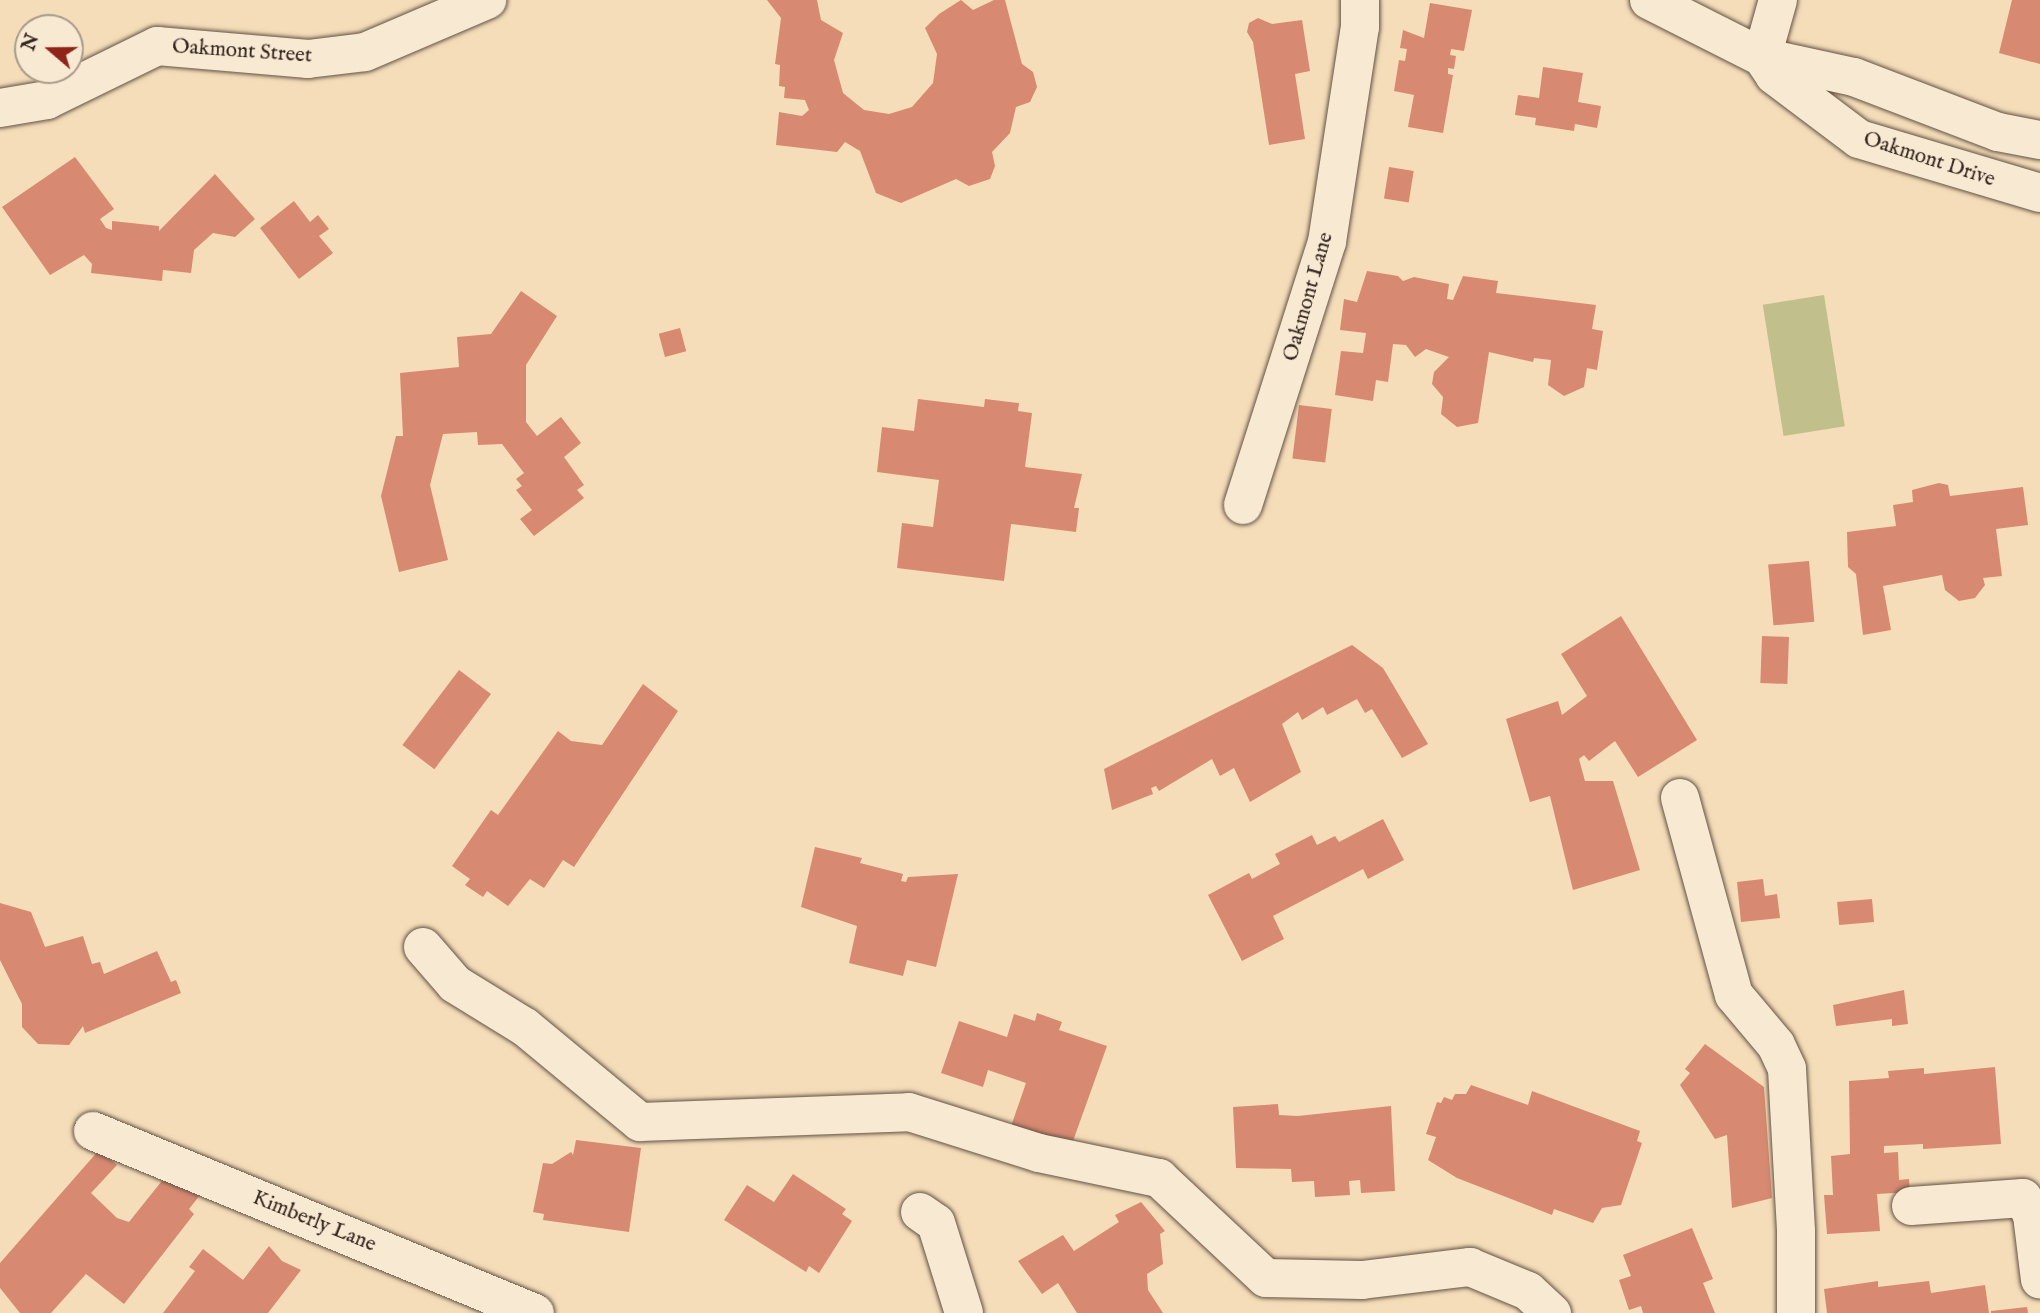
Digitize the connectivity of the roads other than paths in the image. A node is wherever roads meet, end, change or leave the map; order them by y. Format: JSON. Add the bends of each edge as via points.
{"nodes":[{"id":1,"x":487,"y":0,"type":"edge"},
{"id":2,"x":1360,"y":0,"type":"edge"},
{"id":3,"x":1649,"y":0,"type":"edge"},
{"id":4,"x":1778,"y":0,"type":"edge"},
{"id":5,"x":1762,"y":57,"type":"junction"},
{"id":6,"x":0,"y":108,"type":"edge"},
{"id":7,"x":2040,"y":140,"type":"edge"},
{"id":8,"x":2040,"y":193,"type":"edge"},
{"id":9,"x":1243,"y":505,"type":"dead end"},
{"id":10,"x":1680,"y":798,"type":"dead end"},
{"id":11,"x":424,"y":947,"type":"dead end"},
{"id":12,"x":93,"y":1132,"type":"dead end"},
{"id":13,"x":1911,"y":1206,"type":"dead end"},
{"id":14,"x":920,"y":1212,"type":"dead end"},
{"id":15,"x":2040,"y":1280,"type":"edge"},
{"id":16,"x":535,"y":1313,"type":"edge"},
{"id":17,"x":964,"y":1313,"type":"edge"},
{"id":18,"x":1552,"y":1313,"type":"edge"},
{"id":19,"x":1796,"y":1313,"type":"edge"}],
"edges":[{"from":1,"to":6,"type":"street","name":"Oakmont Street","via":[[366,52],[308,59],[157,46],[47,100]]},
{"from":2,"to":9,"type":"street","name":"Oakmont Lane","via":[[1360,27],[1327,242]]},
{"from":3,"to":5,"type":"street","name":"Oakmont Drive"},
{"from":4,"to":5,"type":"street"},
{"from":5,"to":7,"type":"street","name":"Oakmont Drive","via":[[1854,77],[1998,132]]},
{"from":5,"to":8,"type":"street","name":"Oakmont Drive","via":[[1774,75],[1859,139]]},
{"from":10,"to":19,"type":"street","via":[[1734,995],[1776,1045],[1787,1069],[1797,1231]]},
{"from":11,"to":18,"type":"street","via":[[455,984],[525,1027],[640,1122],[909,1112],[1040,1153],[1159,1178],[1266,1278],[1362,1280],[1470,1268],[1528,1291]]},
{"from":12,"to":16,"type":"street","name":"Kimberly Lane"},
{"from":13,"to":15,"type":"street","via":[[2023,1198],[2032,1214]]},
{"from":14,"to":17,"type":"street","via":[[936,1223]]}]}
